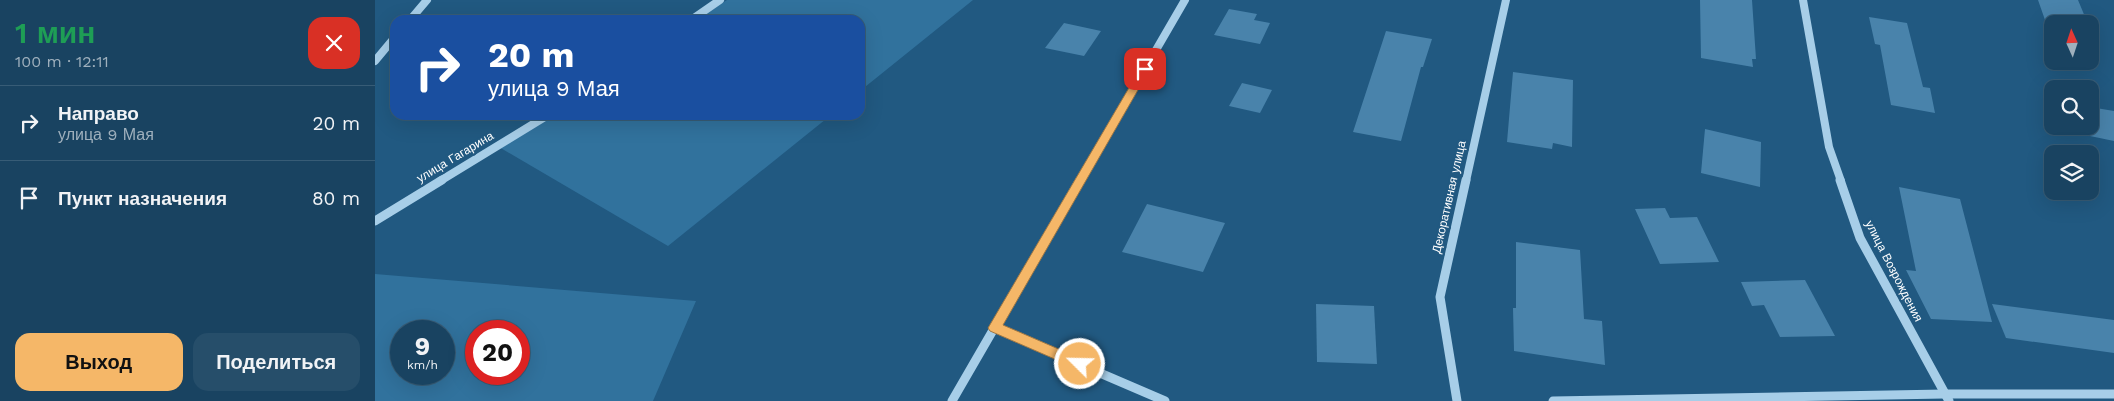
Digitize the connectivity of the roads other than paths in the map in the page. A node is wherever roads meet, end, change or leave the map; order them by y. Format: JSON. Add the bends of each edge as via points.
{"nodes":[{"id":1,"x":427,"y":0,"type":"edge"},
{"id":2,"x":720,"y":0,"type":"edge"},
{"id":3,"x":1185,"y":0,"type":"edge"},
{"id":4,"x":1506,"y":0,"type":"edge"},
{"id":5,"x":1803,"y":0,"type":"edge"},
{"id":6,"x":414,"y":15,"type":"edge"},
{"id":7,"x":698,"y":15,"type":"edge"},
{"id":8,"x":390,"y":43,"type":"edge"},
{"id":9,"x":375,"y":61,"type":"edge"},
{"id":10,"x":540,"y":120,"type":"edge"},
{"id":11,"x":375,"y":221,"type":"edge"},
{"id":12,"x":995,"y":328,"type":"junction"},
{"id":13,"x":2114,"y":394,"type":"edge"},
{"id":14,"x":1947,"y":397,"type":"edge"},
{"id":15,"x":952,"y":401,"type":"edge"},
{"id":16,"x":1165,"y":401,"type":"edge"},
{"id":17,"x":1457,"y":401,"type":"edge"},
{"id":18,"x":1553,"y":401,"type":"edge"}],
"edges":[{"from":1,"to":6,"type":"street"},
{"from":2,"to":7,"type":"street"},
{"from":3,"to":12,"type":"street"},
{"from":4,"to":17,"type":"street","name":"Декоративная улица","via":[[1440,297]]},
{"from":5,"to":14,"type":"street","name":"улица Возрождения","via":[[1829,147],[1860,238]]},
{"from":8,"to":9,"type":"street"},
{"from":10,"to":11,"type":"street","name":"улица Гагарина"},
{"from":12,"to":15,"type":"street"},
{"from":12,"to":16,"type":"street"},
{"from":13,"to":14,"type":"street"},
{"from":14,"to":18,"type":"street"}]}
